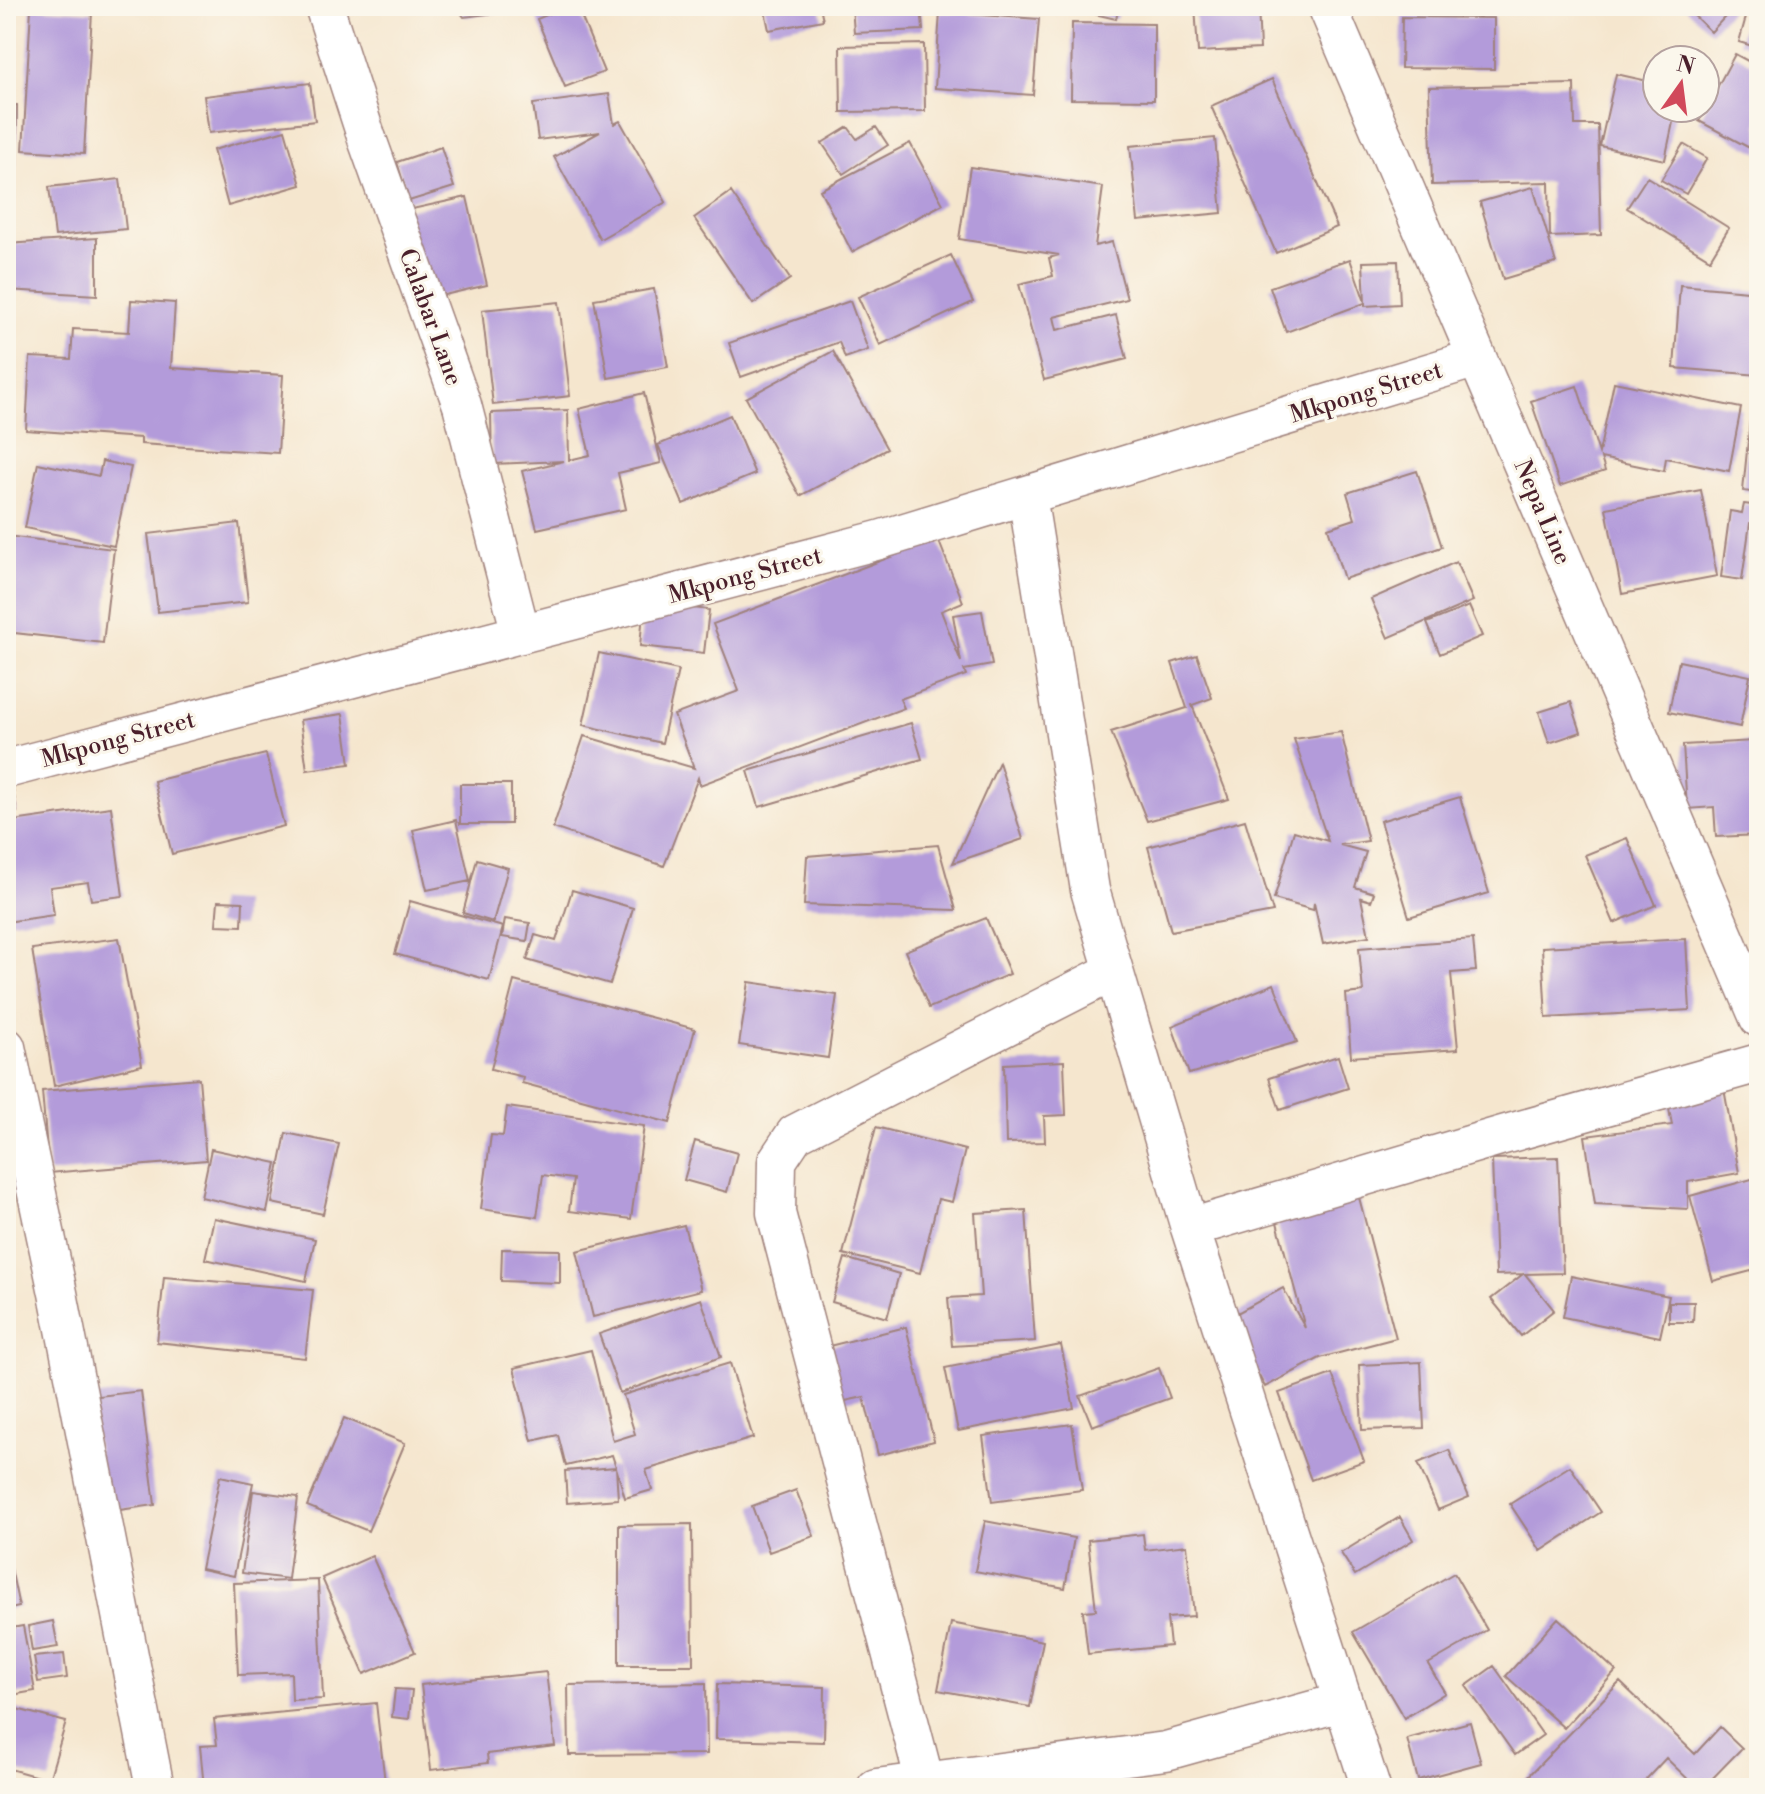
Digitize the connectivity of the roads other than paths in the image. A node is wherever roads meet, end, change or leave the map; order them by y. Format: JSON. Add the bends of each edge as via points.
{"nodes":[{"id":1,"x":324,"y":6,"type":"edge"},
{"id":2,"x":1327,"y":6,"type":"edge"},
{"id":3,"x":1477,"y":358,"type":"junction"},
{"id":4,"x":1027,"y":495,"type":"junction"},
{"id":5,"x":521,"y":634,"type":"junction"},
{"id":6,"x":6,"y":769,"type":"edge"},
{"id":7,"x":1114,"y":971,"type":"junction"},
{"id":8,"x":1759,"y":1018,"type":"edge"},
{"id":9,"x":6,"y":1047,"type":"edge"},
{"id":10,"x":1759,"y":1063,"type":"edge"},
{"id":11,"x":1190,"y":1228,"type":"junction"},
{"id":12,"x":1342,"y":1702,"type":"junction"},
{"id":13,"x":925,"y":1782,"type":"junction"},
{"id":14,"x":155,"y":1788,"type":"edge"},
{"id":15,"x":876,"y":1788,"type":"edge"},
{"id":16,"x":1371,"y":1788,"type":"edge"}],
"edges":[{"from":1,"to":5,"type":"street","name":"Calabar Lane","via":[[462,405]]},
{"from":2,"to":3,"type":"street","name":"Nepa Line"},
{"from":3,"to":4,"type":"street","name":"Mkpong Street"},
{"from":3,"to":8,"type":"street","name":"Nepa Line"},
{"from":4,"to":5,"type":"street","name":"Mkpong Street","via":[[879,540]]},
{"from":4,"to":7,"type":"street","via":[[1090,890]]},
{"from":5,"to":6,"type":"street","name":"Mkpong Street"},
{"from":7,"to":11,"type":"street"},
{"from":7,"to":13,"type":"street","via":[[795,1134],[777,1161],[776,1213]]},
{"from":9,"to":14,"type":"street"},
{"from":10,"to":11,"type":"street"},
{"from":11,"to":12,"type":"street"},
{"from":12,"to":13,"type":"street","via":[[1166,1751]]},
{"from":12,"to":16,"type":"street"},
{"from":13,"to":15,"type":"street"}]}
